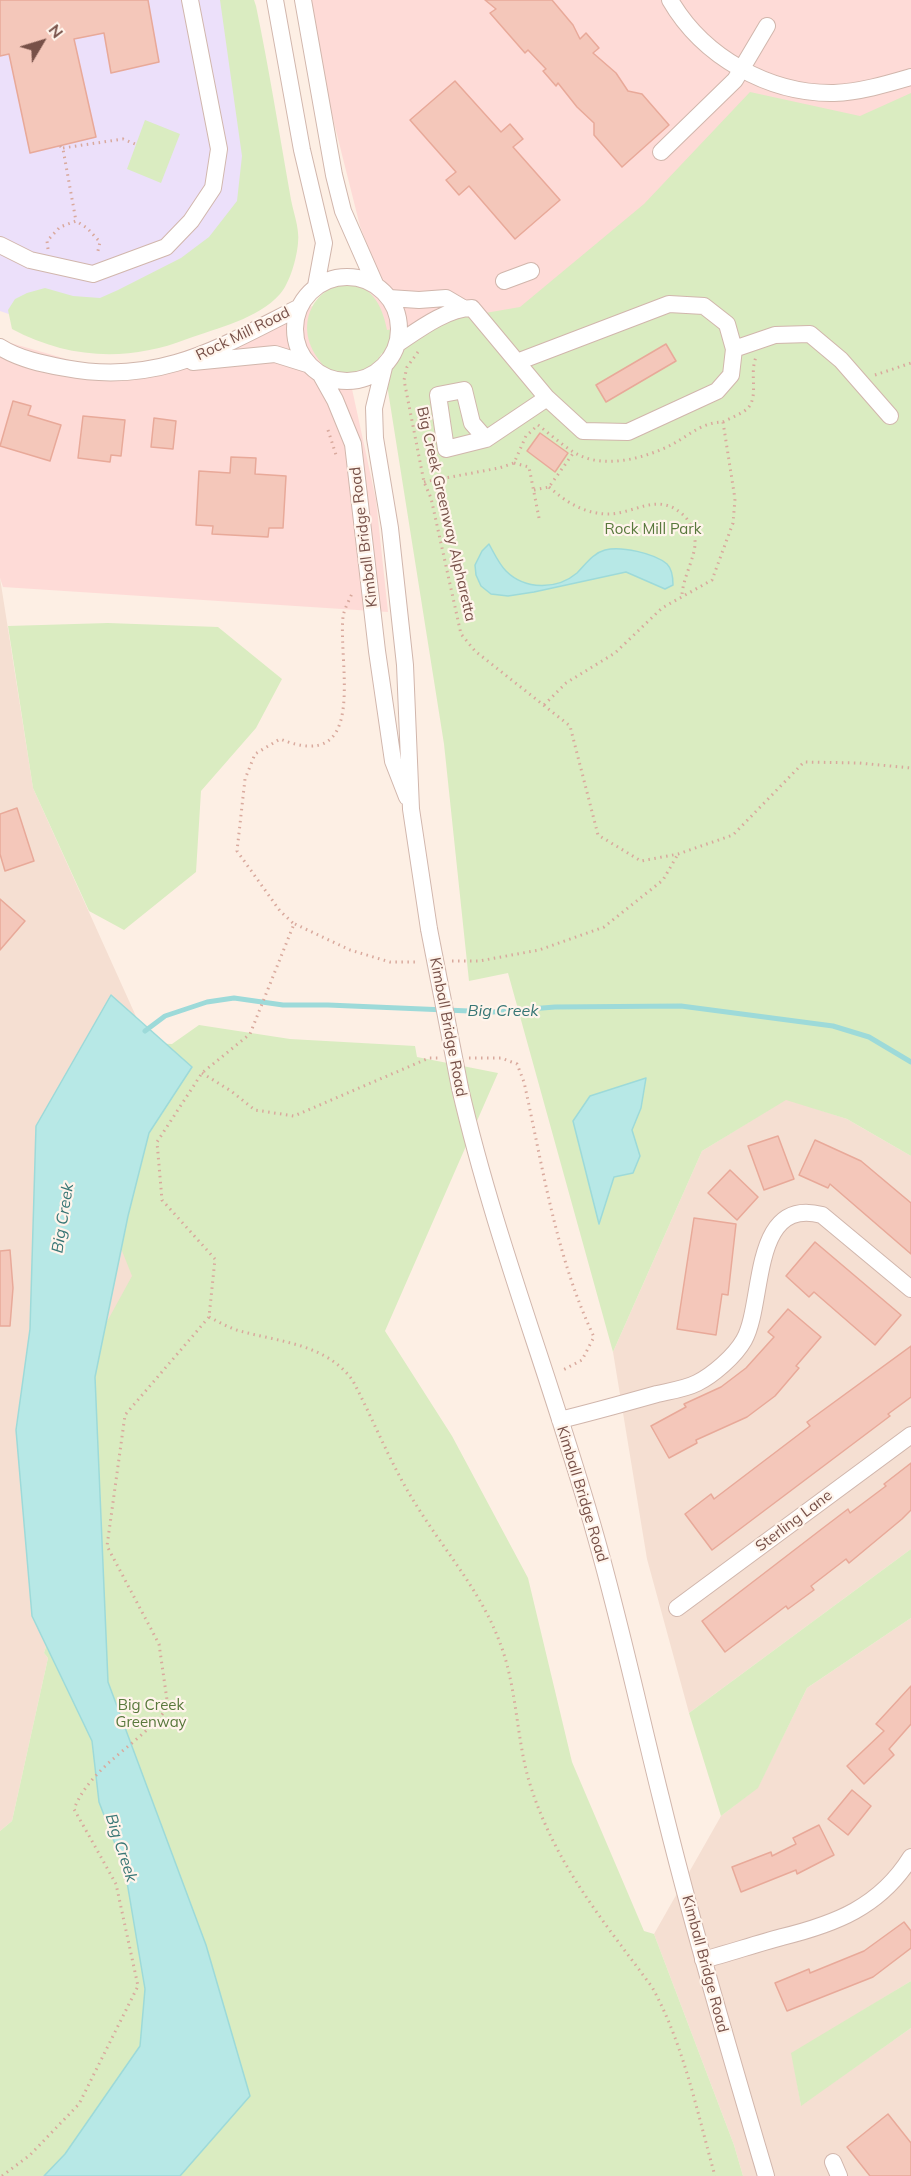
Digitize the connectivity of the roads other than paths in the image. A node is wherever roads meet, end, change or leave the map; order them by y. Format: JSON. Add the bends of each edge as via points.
{"nodes":[{"id":1,"x":190,"y":0,"type":"edge"},
{"id":2,"x":275,"y":0,"type":"edge"},
{"id":3,"x":303,"y":0,"type":"edge"},
{"id":4,"x":670,"y":0,"type":"edge"},
{"id":5,"x":767,"y":27,"type":"dead end"},
{"id":6,"x":742,"y":69,"type":"junction"},
{"id":7,"x":911,"y":77,"type":"edge"},
{"id":8,"x":662,"y":152,"type":"dead end"},
{"id":9,"x":0,"y":245,"type":"edge"},
{"id":10,"x":531,"y":271,"type":"dead end"},
{"id":11,"x":504,"y":280,"type":"dead end"},
{"id":12,"x":316,"y":286,"type":"junction"},
{"id":13,"x":382,"y":292,"type":"junction"},
{"id":14,"x":300,"y":307,"type":"junction"},
{"id":15,"x":463,"y":308,"type":"junction"},
{"id":16,"x":397,"y":344,"type":"junction"},
{"id":17,"x":0,"y":347,"type":"edge"},
{"id":18,"x":734,"y":349,"type":"junction"},
{"id":19,"x":186,"y":362,"type":"junction"},
{"id":20,"x":517,"y":362,"type":"junction"},
{"id":21,"x":307,"y":364,"type":"junction"},
{"id":22,"x":384,"y":367,"type":"junction"},
{"id":23,"x":321,"y":375,"type":"junction"},
{"id":24,"x":547,"y":398,"type":"junction"},
{"id":25,"x":890,"y":416,"type":"dead end"},
{"id":26,"x":486,"y":439,"type":"dead end"},
{"id":27,"x":411,"y":809,"type":"junction"},
{"id":28,"x":911,"y":1289,"type":"edge"},
{"id":29,"x":560,"y":1420,"type":"junction"},
{"id":30,"x":911,"y":1434,"type":"edge"},
{"id":31,"x":677,"y":1608,"type":"dead end"},
{"id":32,"x":911,"y":1857,"type":"edge"},
{"id":33,"x":703,"y":1960,"type":"junction"},
{"id":34,"x":766,"y":2176,"type":"edge"}],
"edges":[{"from":1,"to":9,"type":"street","via":[[219,149],[213,188],[191,221],[166,247],[93,274],[30,260]]},
{"from":2,"to":12,"type":"street","via":[[302,150],[324,243]]},
{"from":3,"to":13,"type":"street","via":[[340,202],[359,251]]},
{"from":4,"to":6,"type":"street","via":[[696,34]]},
{"from":5,"to":6,"type":"street"},
{"from":6,"to":7,"type":"street","via":[[779,87],[809,92],[837,93]]},
{"from":6,"to":8,"type":"street"},
{"from":10,"to":11,"type":"street"},
{"from":12,"to":13,"type":"street","via":[[350,277],[367,280]]},
{"from":12,"to":14,"type":"street"},
{"from":13,"to":15,"type":"street","via":[[419,300],[447,298]]},
{"from":13,"to":16,"type":"street","via":[[399,320]]},
{"from":14,"to":19,"type":"street","name":"Rock Mill Road"},
{"from":14,"to":21,"type":"street","via":[[294,332]]},
{"from":15,"to":16,"type":"street"},
{"from":15,"to":20,"type":"street","via":[[472,308]]},
{"from":16,"to":22,"type":"street"},
{"from":17,"to":19,"type":"street","name":"Rock Mill Road","via":[[54,366],[104,374],[154,370]]},
{"from":18,"to":20,"type":"street","via":[[727,324],[704,306],[669,303]]},
{"from":18,"to":24,"type":"street","via":[[731,375],[717,391],[628,432],[583,431]]},
{"from":18,"to":25,"type":"street","via":[[775,335],[810,334],[841,360]]},
{"from":19,"to":21,"type":"street","name":"Rock Mill Road","via":[[274,354]]},
{"from":20,"to":24,"type":"street"},
{"from":21,"to":23,"type":"street"},
{"from":22,"to":23,"type":"street","via":[[354,382]]},
{"from":22,"to":27,"type":"street","name":"Kimball Bridge Road","via":[[374,408],[375,438],[402,633]]},
{"from":23,"to":27,"type":"street","name":"Kimball Bridge Road","via":[[353,444],[393,761]]},
{"from":24,"to":26,"type":"street"},
{"from":27,"to":29,"type":"street","name":"Kimball Bridge Road","bridge":true,"via":[[429,929],[476,1159]]},
{"from":28,"to":29,"type":"street","via":[[822,1215],[799,1213],[778,1225],[771,1236],[764,1252],[750,1327],[743,1342],[726,1360],[697,1383]]},
{"from":29,"to":33,"type":"street","name":"Kimball Bridge Road","via":[[595,1533]]},
{"from":30,"to":31,"type":"street","name":"Sterling Lane"},
{"from":32,"to":33,"type":"street","via":[[874,1899],[831,1924]]},
{"from":33,"to":34,"type":"street","name":"Kimball Bridge Road"}]}
